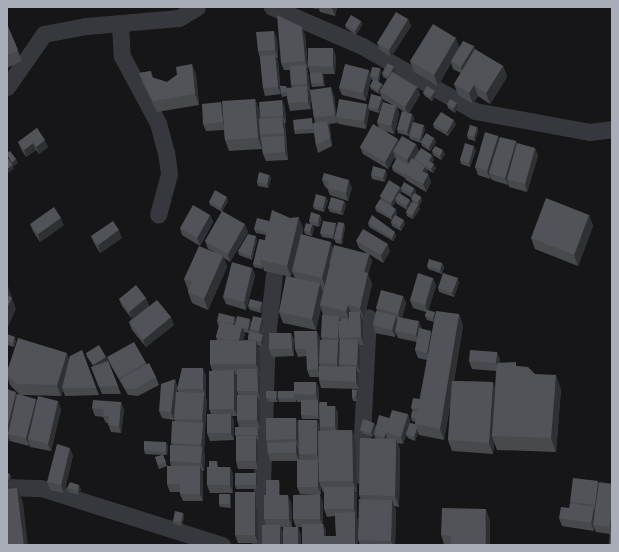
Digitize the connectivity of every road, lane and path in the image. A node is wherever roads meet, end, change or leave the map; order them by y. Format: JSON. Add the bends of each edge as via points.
{"nodes":[{"id":1,"x":198,"y":7,"type":"edge"},
{"id":2,"x":272,"y":7,"type":"edge"},
{"id":3,"x":120,"y":23,"type":"junction"},
{"id":4,"x":7,"y":87,"type":"edge"},
{"id":5,"x":612,"y":129,"type":"edge"},
{"id":6,"x":158,"y":215,"type":"dead end"},
{"id":7,"x":274,"y":275,"type":"edge"},
{"id":8,"x":368,"y":317,"type":"dead end"},
{"id":9,"x":7,"y":487,"type":"edge"},
{"id":10,"x":361,"y":495,"type":"edge"},
{"id":11,"x":222,"y":545,"type":"edge"},
{"id":12,"x":260,"y":545,"type":"edge"}],
"edges":[{"from":1,"to":3,"type":"street","via":[[179,18]]},
{"from":2,"to":5,"type":"street","via":[[362,46],[475,111],[589,132]]},
{"from":3,"to":4,"type":"street","via":[[44,34]]},
{"from":3,"to":6,"type":"street","via":[[122,56],[151,108],[166,152],[169,174]]},
{"from":7,"to":12,"type":"street","via":[[267,337]]},
{"from":8,"to":10,"type":"street","via":[[359,440]]},
{"from":9,"to":11,"type":"street","via":[[41,488]]}]}
